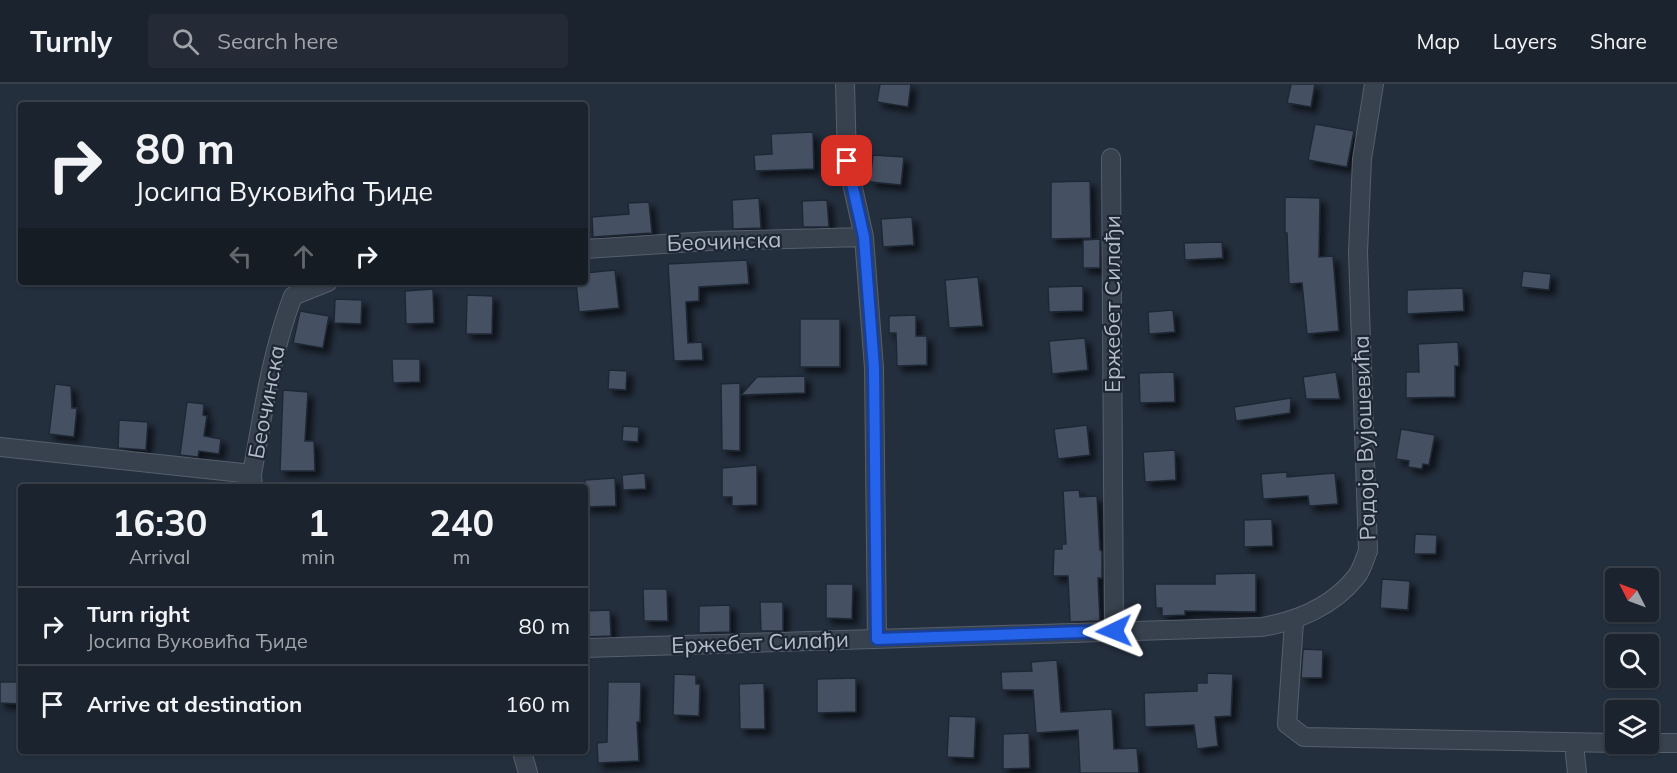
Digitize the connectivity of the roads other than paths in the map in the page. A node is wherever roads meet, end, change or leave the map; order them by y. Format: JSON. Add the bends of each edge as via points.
{"nodes":[{"id":1,"x":844,"y":84,"type":"edge"},
{"id":2,"x":1374,"y":84,"type":"edge"},
{"id":3,"x":1110,"y":158,"type":"dead end"},
{"id":4,"x":864,"y":237,"type":"junction"},
{"id":5,"x":588,"y":249,"type":"edge"},
{"id":6,"x":320,"y":285,"type":"edge"},
{"id":7,"x":0,"y":447,"type":"edge"},
{"id":8,"x":252,"y":481,"type":"edge"},
{"id":9,"x":1293,"y":621,"type":"junction"},
{"id":10,"x":1114,"y":631,"type":"junction"},
{"id":11,"x":877,"y":639,"type":"junction"},
{"id":12,"x":588,"y":648,"type":"edge"},
{"id":13,"x":1605,"y":743,"type":"edge"},
{"id":14,"x":1659,"y":743,"type":"edge"},
{"id":15,"x":1677,"y":743,"type":"edge"},
{"id":16,"x":1574,"y":744,"type":"junction"},
{"id":17,"x":523,"y":754,"type":"edge"},
{"id":18,"x":528,"y":773,"type":"edge"},
{"id":19,"x":1577,"y":773,"type":"edge"}],
"edges":[{"from":1,"to":4,"type":"street","via":[[847,161]]},
{"from":2,"to":9,"type":"street","name":"Радоја Вујошевића","via":[[1362,159],[1358,252],[1368,551],[1357,576],[1335,597]]},
{"from":3,"to":10,"type":"street","name":"Ержебет Силађи"},
{"from":4,"to":5,"type":"street","name":"Беочинска"},
{"from":4,"to":11,"type":"street","via":[[874,368]]},
{"from":6,"to":8,"type":"street","name":"Беочинска","via":[[293,296],[284,320],[268,380]]},
{"from":7,"to":8,"type":"street","name":"Беочинска"},
{"from":9,"to":10,"type":"street","name":"Ержебет Силађи","via":[[1241,628]]},
{"from":9,"to":16,"type":"street","via":[[1287,724],[1304,736]]},
{"from":10,"to":11,"type":"street","name":"Ержебет Силађи"},
{"from":11,"to":12,"type":"street","name":"Ержебет Силађи"},
{"from":13,"to":16,"type":"street"},
{"from":14,"to":15,"type":"street"},
{"from":16,"to":19,"type":"street"},
{"from":17,"to":18,"type":"street"}]}
